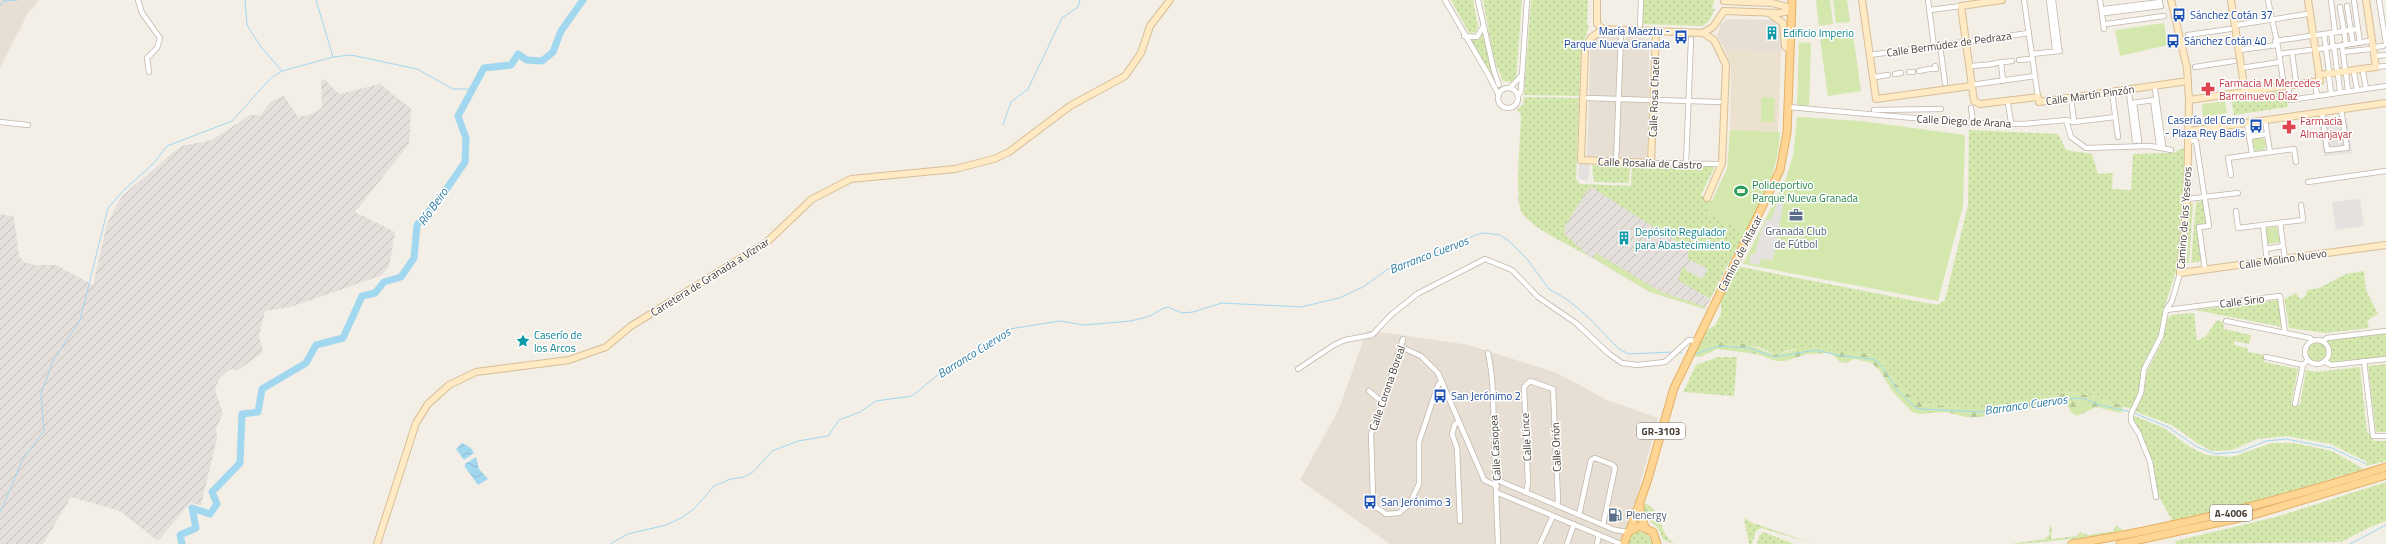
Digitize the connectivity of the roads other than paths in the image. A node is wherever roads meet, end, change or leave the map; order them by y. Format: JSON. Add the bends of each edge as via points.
{"nodes":[{"id":1,"x":138,"y":0,"type":"edge"},
{"id":2,"x":1170,"y":0,"type":"edge"},
{"id":3,"x":1445,"y":0,"type":"edge"},
{"id":4,"x":1478,"y":0,"type":"edge"},
{"id":5,"x":1527,"y":0,"type":"edge"},
{"id":6,"x":1597,"y":0,"type":"edge"},
{"id":7,"x":1641,"y":0,"type":"edge"},
{"id":8,"x":1792,"y":0,"type":"edge"},
{"id":9,"x":1862,"y":0,"type":"edge"},
{"id":10,"x":1928,"y":0,"type":"edge"},
{"id":11,"x":2002,"y":0,"type":"edge"},
{"id":12,"x":2024,"y":0,"type":"edge"},
{"id":13,"x":2049,"y":0,"type":"edge"},
{"id":14,"x":2053,"y":0,"type":"edge"},
{"id":15,"x":2100,"y":0,"type":"edge"},
{"id":16,"x":2172,"y":0,"type":"edge"},
{"id":17,"x":2231,"y":0,"type":"edge"},
{"id":18,"x":2268,"y":0,"type":"edge"},
{"id":19,"x":2308,"y":0,"type":"edge"},
{"id":20,"x":2331,"y":0,"type":"edge"},
{"id":21,"x":2366,"y":0,"type":"edge"},
{"id":22,"x":2379,"y":0,"type":"edge"},
{"id":23,"x":1726,"y":1,"type":"edge"},
{"id":24,"x":1775,"y":1,"type":"edge"},
{"id":25,"x":2354,"y":3,"type":"edge"},
{"id":26,"x":1962,"y":4,"type":"edge"},
{"id":27,"x":2161,"y":4,"type":"dead end"},
{"id":28,"x":2347,"y":6,"type":"junction"},
{"id":29,"x":2340,"y":7,"type":"junction"},
{"id":30,"x":2332,"y":8,"type":"junction"},
{"id":31,"x":1791,"y":10,"type":"junction"},
{"id":32,"x":1930,"y":10,"type":"junction"},
{"id":33,"x":1727,"y":11,"type":"junction"},
{"id":34,"x":2104,"y":11,"type":"dead end"},
{"id":35,"x":1769,"y":13,"type":"junction"},
{"id":36,"x":2307,"y":14,"type":"dead end"},
{"id":37,"x":2164,"y":16,"type":"dead end"},
{"id":38,"x":1596,"y":20,"type":"junction"},
{"id":39,"x":2271,"y":20,"type":"junction"},
{"id":40,"x":1640,"y":25,"type":"dead end"},
{"id":41,"x":2237,"y":25,"type":"dead end"},
{"id":42,"x":1483,"y":27,"type":"junction"},
{"id":43,"x":1713,"y":27,"type":"junction"},
{"id":44,"x":1603,"y":29,"type":"junction"},
{"id":45,"x":2230,"y":29,"type":"dead end"},
{"id":46,"x":2358,"y":29,"type":"junction"},
{"id":47,"x":2351,"y":30,"type":"junction"},
{"id":48,"x":1656,"y":31,"type":"junction"},
{"id":49,"x":2344,"y":31,"type":"junction"},
{"id":50,"x":2029,"y":32,"type":"junction"},
{"id":51,"x":2333,"y":32,"type":"junction"},
{"id":52,"x":1703,"y":33,"type":"junction"},
{"id":53,"x":2324,"y":34,"type":"junction"},
{"id":54,"x":2188,"y":35,"type":"dead end"},
{"id":55,"x":2317,"y":35,"type":"dead end"},
{"id":56,"x":1464,"y":36,"type":"junction"},
{"id":57,"x":1621,"y":36,"type":"dead end"},
{"id":58,"x":2310,"y":36,"type":"dead end"},
{"id":59,"x":1591,"y":38,"type":"junction"},
{"id":60,"x":1691,"y":39,"type":"dead end"},
{"id":61,"x":1714,"y":40,"type":"junction"},
{"id":62,"x":1965,"y":41,"type":"junction"},
{"id":63,"x":2369,"y":42,"type":"dead end"},
{"id":64,"x":2276,"y":43,"type":"junction"},
{"id":65,"x":2356,"y":43,"type":"junction"},
{"id":66,"x":2385,"y":43,"type":"edge"},
{"id":67,"x":1940,"y":45,"type":"junction"},
{"id":68,"x":2344,"y":45,"type":"junction"},
{"id":69,"x":1934,"y":46,"type":"junction"},
{"id":70,"x":2333,"y":46,"type":"junction"},
{"id":71,"x":2319,"y":48,"type":"dead end"},
{"id":72,"x":2326,"y":48,"type":"junction"},
{"id":73,"x":2058,"y":49,"type":"junction"},
{"id":74,"x":1790,"y":50,"type":"junction"},
{"id":75,"x":2239,"y":50,"type":"junction"},
{"id":76,"x":2310,"y":50,"type":"dead end"},
{"id":77,"x":2357,"y":50,"type":"junction"},
{"id":78,"x":2292,"y":52,"type":"junction"},
{"id":79,"x":2343,"y":52,"type":"junction"},
{"id":80,"x":2279,"y":54,"type":"junction"},
{"id":81,"x":1870,"y":55,"type":"junction"},
{"id":82,"x":2386,"y":55,"type":"edge"},
{"id":83,"x":2376,"y":56,"type":"dead end"},
{"id":84,"x":2031,"y":57,"type":"junction"},
{"id":85,"x":2234,"y":61,"type":"dead end"},
{"id":86,"x":2280,"y":62,"type":"junction"},
{"id":87,"x":1997,"y":63,"type":"junction"},
{"id":88,"x":1935,"y":66,"type":"dead end"},
{"id":89,"x":1972,"y":66,"type":"dead end"},
{"id":90,"x":2386,"y":66,"type":"edge"},
{"id":91,"x":2195,"y":67,"type":"dead end"},
{"id":92,"x":2376,"y":67,"type":"junction"},
{"id":93,"x":2241,"y":68,"type":"junction"},
{"id":94,"x":2329,"y":71,"type":"dead end"},
{"id":95,"x":149,"y":72,"type":"dead end"},
{"id":96,"x":2363,"y":72,"type":"dead end"},
{"id":97,"x":2354,"y":73,"type":"dead end"},
{"id":98,"x":2319,"y":75,"type":"junction"},
{"id":99,"x":1489,"y":76,"type":"junction"},
{"id":100,"x":1521,"y":76,"type":"junction"},
{"id":101,"x":2035,"y":76,"type":"junction"},
{"id":102,"x":1876,"y":77,"type":"dead end"},
{"id":103,"x":2329,"y":77,"type":"dead end"},
{"id":104,"x":2003,"y":81,"type":"junction"},
{"id":105,"x":2188,"y":81,"type":"junction"},
{"id":106,"x":2296,"y":82,"type":"dead end"},
{"id":107,"x":1945,"y":83,"type":"dead end"},
{"id":108,"x":2315,"y":84,"type":"dead end"},
{"id":109,"x":1499,"y":85,"type":"junction"},
{"id":110,"x":1971,"y":86,"type":"junction"},
{"id":111,"x":2286,"y":86,"type":"junction"},
{"id":112,"x":2386,"y":86,"type":"edge"},
{"id":113,"x":1510,"y":88,"type":"junction"},
{"id":114,"x":2366,"y":88,"type":"dead end"},
{"id":115,"x":1503,"y":89,"type":"junction"},
{"id":116,"x":2155,"y":89,"type":"dead end"},
{"id":117,"x":2357,"y":89,"type":"dead end"},
{"id":118,"x":2348,"y":90,"type":"dead end"},
{"id":119,"x":2340,"y":91,"type":"dead end"},
{"id":120,"x":2112,"y":92,"type":"junction"},
{"id":121,"x":2245,"y":92,"type":"junction"},
{"id":122,"x":2129,"y":93,"type":"dead end"},
{"id":123,"x":2331,"y":93,"type":"dead end"},
{"id":124,"x":2317,"y":95,"type":"dead end"},
{"id":125,"x":1499,"y":96,"type":"junction"},
{"id":126,"x":1518,"y":96,"type":"junction"},
{"id":127,"x":2038,"y":97,"type":"junction"},
{"id":128,"x":2071,"y":97,"type":"junction"},
{"id":129,"x":1588,"y":98,"type":"dead end"},
{"id":130,"x":1619,"y":99,"type":"junction"},
{"id":131,"x":1650,"y":100,"type":"dead end"},
{"id":132,"x":1658,"y":100,"type":"dead end"},
{"id":133,"x":2155,"y":100,"type":"junction"},
{"id":134,"x":2189,"y":100,"type":"junction"},
{"id":135,"x":1689,"y":102,"type":"junction"},
{"id":136,"x":1720,"y":102,"type":"dead end"},
{"id":137,"x":2386,"y":102,"type":"edge"},
{"id":138,"x":2132,"y":103,"type":"junction"},
{"id":139,"x":1972,"y":104,"type":"junction"},
{"id":140,"x":2008,"y":104,"type":"dead end"},
{"id":141,"x":1788,"y":107,"type":"junction"},
{"id":142,"x":1941,"y":109,"type":"dead end"},
{"id":143,"x":2342,"y":109,"type":"junction"},
{"id":144,"x":1874,"y":110,"type":"dead end"},
{"id":145,"x":2322,"y":112,"type":"junction"},
{"id":146,"x":2115,"y":116,"type":"junction"},
{"id":147,"x":2066,"y":120,"type":"junction"},
{"id":148,"x":2265,"y":120,"type":"junction"},
{"id":149,"x":1973,"y":121,"type":"dead end"},
{"id":150,"x":0,"y":122,"type":"edge"},
{"id":151,"x":2011,"y":122,"type":"dead end"},
{"id":152,"x":2074,"y":122,"type":"junction"},
{"id":153,"x":2247,"y":123,"type":"junction"},
{"id":154,"x":28,"y":125,"type":"dead end"},
{"id":155,"x":2189,"y":131,"type":"junction"},
{"id":156,"x":2267,"y":134,"type":"junction"},
{"id":157,"x":2118,"y":137,"type":"dead end"},
{"id":158,"x":2249,"y":137,"type":"junction"},
{"id":159,"x":2137,"y":141,"type":"dead end"},
{"id":160,"x":2189,"y":141,"type":"junction"},
{"id":161,"x":2161,"y":145,"type":"dead end"},
{"id":162,"x":2171,"y":150,"type":"dead end"},
{"id":163,"x":2270,"y":152,"type":"junction"},
{"id":164,"x":2252,"y":154,"type":"junction"},
{"id":165,"x":1616,"y":162,"type":"junction"},
{"id":166,"x":2296,"y":162,"type":"dead end"},
{"id":167,"x":1651,"y":163,"type":"junction"},
{"id":168,"x":1686,"y":164,"type":"junction"},
{"id":169,"x":1718,"y":164,"type":"dead end"},
{"id":170,"x":2386,"y":171,"type":"edge"},
{"id":171,"x":2230,"y":175,"type":"dead end"},
{"id":172,"x":2308,"y":182,"type":"dead end"},
{"id":173,"x":2238,"y":193,"type":"dead end"},
{"id":174,"x":2204,"y":197,"type":"junction"},
{"id":175,"x":1708,"y":198,"type":"dead end"},
{"id":176,"x":2187,"y":200,"type":"junction"},
{"id":177,"x":2301,"y":205,"type":"dead end"},
{"id":178,"x":2236,"y":211,"type":"dead end"},
{"id":179,"x":2280,"y":223,"type":"junction"},
{"id":180,"x":2263,"y":225,"type":"junction"},
{"id":181,"x":2386,"y":245,"type":"edge"},
{"id":182,"x":2282,"y":246,"type":"junction"},
{"id":183,"x":2266,"y":249,"type":"junction"},
{"id":184,"x":2285,"y":259,"type":"junction"},
{"id":185,"x":2267,"y":261,"type":"junction"},
{"id":186,"x":2205,"y":270,"type":"junction"},
{"id":187,"x":2180,"y":273,"type":"junction"},
{"id":188,"x":2166,"y":310,"type":"junction"},
{"id":189,"x":2226,"y":320,"type":"dead end"},
{"id":190,"x":2386,"y":331,"type":"edge"},
{"id":191,"x":2285,"y":333,"type":"junction"},
{"id":192,"x":1404,"y":339,"type":"dead end"},
{"id":193,"x":1695,"y":341,"type":"junction"},
{"id":194,"x":2312,"y":341,"type":"junction"},
{"id":195,"x":2324,"y":341,"type":"junction"},
{"id":196,"x":1401,"y":347,"type":"junction"},
{"id":197,"x":1488,"y":353,"type":"dead end"},
{"id":198,"x":2266,"y":358,"type":"dead end"},
{"id":199,"x":2386,"y":358,"type":"edge"},
{"id":200,"x":2308,"y":360,"type":"junction"},
{"id":201,"x":2324,"y":361,"type":"junction"},
{"id":202,"x":2364,"y":361,"type":"junction"},
{"id":203,"x":2303,"y":365,"type":"junction"},
{"id":204,"x":1298,"y":369,"type":"dead end"},
{"id":205,"x":1442,"y":382,"type":"junction"},
{"id":206,"x":1553,"y":389,"type":"joint"},
{"id":207,"x":1370,"y":391,"type":"dead end"},
{"id":208,"x":1384,"y":403,"type":"junction"},
{"id":209,"x":2295,"y":404,"type":"dead end"},
{"id":210,"x":1459,"y":422,"type":"junction"},
{"id":211,"x":2386,"y":436,"type":"edge"},
{"id":212,"x":2386,"y":467,"type":"edge"},
{"id":213,"x":2386,"y":475,"type":"edge"},
{"id":214,"x":1497,"y":480,"type":"junction"},
{"id":215,"x":1497,"y":486,"type":"junction"},
{"id":216,"x":1498,"y":493,"type":"junction"},
{"id":217,"x":1526,"y":493,"type":"junction"},
{"id":218,"x":2156,"y":497,"type":"dead end"},
{"id":219,"x":1639,"y":503,"type":"junction"},
{"id":220,"x":1557,"y":506,"type":"junction"},
{"id":221,"x":1579,"y":515,"type":"junction"},
{"id":222,"x":1553,"y":516,"type":"junction"},
{"id":223,"x":1460,"y":521,"type":"dead end"},
{"id":224,"x":1574,"y":524,"type":"junction"},
{"id":225,"x":1603,"y":525,"type":"junction"},
{"id":226,"x":1645,"y":527,"type":"junction"},
{"id":227,"x":1615,"y":530,"type":"junction"},
{"id":228,"x":1629,"y":531,"type":"junction"},
{"id":229,"x":1600,"y":535,"type":"junction"},
{"id":230,"x":1611,"y":540,"type":"junction"},
{"id":231,"x":1658,"y":543,"type":"edge"},
{"id":232,"x":377,"y":544,"type":"edge"},
{"id":233,"x":1498,"y":544,"type":"edge"},
{"id":234,"x":1540,"y":544,"type":"edge"},
{"id":235,"x":1567,"y":544,"type":"edge"},
{"id":236,"x":1597,"y":544,"type":"edge"},
{"id":237,"x":1623,"y":544,"type":"edge"},
{"id":238,"x":2072,"y":544,"type":"edge"},
{"id":239,"x":2120,"y":544,"type":"edge"}],
"edges":[{"from":1,"to":95,"type":"street","via":[[142,13],[160,38],[157,48],[147,58]]},
{"from":2,"to":232,"type":"street","name":"Carretera de Granada a Víznar","via":[[1150,26],[1141,53],[1125,76],[1070,106],[1009,152],[994,159],[955,169],[851,179],[812,199],[767,242],[631,326],[606,347],[569,360],[476,372],[449,385],[428,404],[416,423]]},
{"from":3,"to":56,"type":"street"},
{"from":4,"to":42,"type":"street"},
{"from":5,"to":100,"type":"street"},
{"from":6,"to":38,"type":"street"},
{"from":7,"to":40,"type":"street"},
{"from":8,"to":31,"type":"main road","name":"Camino de Alfacar"},
{"from":9,"to":81,"type":"street"},
{"from":10,"to":32,"type":"street"},
{"from":11,"to":26,"type":"street"},
{"from":12,"to":50,"type":"street"},
{"from":13,"to":73,"type":"street"},
{"from":14,"to":73,"type":"street"},
{"from":15,"to":37,"type":"street","via":[[2105,27]]},
{"from":16,"to":105,"type":"street"},
{"from":17,"to":75,"type":"street"},
{"from":18,"to":39,"type":"street"},
{"from":19,"to":98,"type":"street"},
{"from":20,"to":30,"type":"street"},
{"from":21,"to":92,"type":"street"},
{"from":22,"to":66,"type":"street"},
{"from":23,"to":24,"type":"street"},
{"from":23,"to":33,"type":"street","via":[[1722,6]]},
{"from":23,"to":33,"type":"street","via":[[1733,7]]},
{"from":24,"to":31,"type":"street"},
{"from":25,"to":28,"type":"street"},
{"from":25,"to":46,"type":"street"},
{"from":26,"to":32,"type":"street"},
{"from":26,"to":62,"type":"street"},
{"from":27,"to":34,"type":"street"},
{"from":28,"to":29,"type":"street"},
{"from":28,"to":47,"type":"street"},
{"from":29,"to":30,"type":"street"},
{"from":29,"to":49,"type":"street"},
{"from":30,"to":51,"type":"street"},
{"from":31,"to":35,"type":"street"},
{"from":31,"to":74,"type":"main road","name":"Camino de Alfacar"},
{"from":32,"to":69,"type":"street"},
{"from":33,"to":35,"type":"street"},
{"from":33,"to":43,"type":"street"},
{"from":35,"to":74,"type":"street","via":[[1783,23],[1785,47]]},
{"from":36,"to":39,"type":"street"},
{"from":38,"to":44,"type":"street"},
{"from":38,"to":59,"type":"street"},
{"from":39,"to":41,"type":"street"},
{"from":39,"to":64,"type":"street"},
{"from":42,"to":56,"type":"street","via":[[1477,37]]},
{"from":42,"to":109,"type":"street"},
{"from":43,"to":52,"type":"street"},
{"from":43,"to":61,"type":"street"},
{"from":44,"to":48,"type":"street"},
{"from":44,"to":59,"type":"street"},
{"from":45,"to":54,"type":"street"},
{"from":46,"to":47,"type":"street"},
{"from":46,"to":65,"type":"street"},
{"from":47,"to":49,"type":"street"},
{"from":47,"to":65,"type":"street"},
{"from":48,"to":52,"type":"street"},
{"from":48,"to":167,"type":"street","name":"Calle Rosa Chacel"},
{"from":49,"to":51,"type":"street"},
{"from":49,"to":68,"type":"street"},
{"from":50,"to":62,"type":"street","name":"Calle Bermúdez de Pedraza"},
{"from":50,"to":84,"type":"street"},
{"from":51,"to":53,"type":"street"},
{"from":51,"to":70,"type":"street"},
{"from":52,"to":61,"type":"street"},
{"from":53,"to":55,"type":"street"},
{"from":53,"to":72,"type":"street"},
{"from":56,"to":99,"type":"street"},
{"from":57,"to":130,"type":"street"},
{"from":58,"to":64,"type":"street"},
{"from":59,"to":165,"type":"street","name":"Calle Rosalía de Castro","via":[[1586,49],[1582,160]]},
{"from":60,"to":135,"type":"street"},
{"from":61,"to":175,"type":"street","via":[[1726,65],[1723,154],[1720,171]]},
{"from":62,"to":67,"type":"street","name":"Calle Bermúdez de Pedraza"},
{"from":62,"to":110,"type":"street"},
{"from":63,"to":65,"type":"street"},
{"from":64,"to":75,"type":"street"},
{"from":64,"to":80,"type":"street"},
{"from":65,"to":68,"type":"street"},
{"from":65,"to":77,"type":"street"},
{"from":66,"to":77,"type":"street"},
{"from":67,"to":69,"type":"street","name":"Calle Bermúdez de Pedraza"},
{"from":67,"to":107,"type":"street"},
{"from":68,"to":70,"type":"street"},
{"from":68,"to":79,"type":"street"},
{"from":69,"to":81,"type":"street","name":"Calle Bermúdez de Pedraza"},
{"from":70,"to":72,"type":"street"},
{"from":70,"to":119,"type":"street"},
{"from":71,"to":72,"type":"street"},
{"from":72,"to":94,"type":"street"},
{"from":73,"to":84,"type":"street"},
{"from":74,"to":141,"type":"main road","name":"Camino de Alfacar"},
{"from":75,"to":93,"type":"street"},
{"from":76,"to":78,"type":"street"},
{"from":77,"to":79,"type":"street"},
{"from":78,"to":80,"type":"street"},
{"from":78,"to":106,"type":"street"},
{"from":79,"to":118,"type":"street"},
{"from":80,"to":86,"type":"street"},
{"from":81,"to":110,"type":"street","via":[[1876,99]]},
{"from":82,"to":83,"type":"street"},
{"from":84,"to":87,"type":"street"},
{"from":84,"to":101,"type":"street"},
{"from":85,"to":91,"type":"street"},
{"from":86,"to":93,"type":"street"},
{"from":86,"to":111,"type":"street"},
{"from":87,"to":89,"type":"street"},
{"from":87,"to":104,"type":"street"},
{"from":88,"to":102,"type":"street","via":[[1936,68]]},
{"from":90,"to":92,"type":"street"},
{"from":92,"to":98,"type":"street"},
{"from":93,"to":121,"type":"street"},
{"from":96,"to":114,"type":"street"},
{"from":97,"to":117,"type":"street"},
{"from":98,"to":111,"type":"street","via":[[2320,81]]},
{"from":99,"to":109,"type":"street"},
{"from":99,"to":125,"type":"street"},
{"from":100,"to":113,"type":"street"},
{"from":100,"to":126,"type":"street","via":[[1521,91]]},
{"from":101,"to":104,"type":"street"},
{"from":101,"to":127,"type":"street"},
{"from":103,"to":123,"type":"street"},
{"from":104,"to":110,"type":"street"},
{"from":105,"to":120,"type":"street","name":"Calle Martín Pinzón"},
{"from":105,"to":134,"type":"street"},
{"from":108,"to":124,"type":"street"},
{"from":109,"to":115,"type":"street"},
{"from":110,"to":139,"type":"street"},
{"from":111,"to":112,"type":"street","via":[[2290,100]]},
{"from":111,"to":121,"type":"street"},
{"from":113,"to":115,"type":"street"},
{"from":113,"to":126,"type":"street","via":[[1516,91]]},
{"from":115,"to":125,"type":"street"},
{"from":116,"to":133,"type":"street"},
{"from":120,"to":128,"type":"street","name":"Calle Martín Pinzón"},
{"from":120,"to":146,"type":"street"},
{"from":121,"to":134,"type":"street"},
{"from":122,"to":138,"type":"street"},
{"from":125,"to":126,"type":"street","via":[[1500,103],[1508,107],[1516,104]]},
{"from":127,"to":128,"type":"street","name":"Calle Martín Pinzón","via":[[2039,102]]},
{"from":127,"to":139,"type":"street","name":"Calle Martín Pinzón"},
{"from":128,"to":152,"type":"street"},
{"from":129,"to":130,"type":"street"},
{"from":130,"to":131,"type":"street"},
{"from":130,"to":165,"type":"street"},
{"from":132,"to":135,"type":"street"},
{"from":133,"to":138,"type":"street"},
{"from":133,"to":161,"type":"street"},
{"from":134,"to":155,"type":"street"},
{"from":135,"to":136,"type":"street"},
{"from":135,"to":168,"type":"street"},
{"from":137,"to":143,"type":"street"},
{"from":138,"to":159,"type":"street"},
{"from":139,"to":149,"type":"street"},
{"from":140,"to":151,"type":"street"},
{"from":141,"to":147,"type":"street","name":"Calle Diego de Arana","via":[[1971,123],[2023,124]]},
{"from":141,"to":193,"type":"main road","name":"Camino de Alfacar","via":[[1786,148],[1777,181]]},
{"from":142,"to":144,"type":"street"},
{"from":143,"to":145,"type":"street"},
{"from":143,"to":145,"type":"street","via":[[2347,148],[2328,150]]},
{"from":145,"to":148,"type":"street"},
{"from":146,"to":152,"type":"street","name":"Calle Diego de Arana"},
{"from":146,"to":157,"type":"street"},
{"from":147,"to":152,"type":"street","name":"Calle Diego de Arana"},
{"from":147,"to":162,"type":"street","via":[[2071,137],[2086,148],[2150,146]]},
{"from":148,"to":153,"type":"street"},
{"from":148,"to":156,"type":"street"},
{"from":150,"to":154,"type":"street"},
{"from":153,"to":155,"type":"street"},
{"from":153,"to":158,"type":"street"},
{"from":155,"to":160,"type":"street"},
{"from":156,"to":158,"type":"street"},
{"from":156,"to":163,"type":"street"},
{"from":158,"to":164,"type":"street"},
{"from":160,"to":174,"type":"street","name":"Camino de los Yeseros","via":[[2196,141]]},
{"from":160,"to":176,"type":"street","name":"Camino de los Yeseros"},
{"from":163,"to":164,"type":"street"},
{"from":163,"to":166,"type":"street","via":[[2294,149]]},
{"from":164,"to":171,"type":"street","via":[[2228,158]]},
{"from":165,"to":167,"type":"street","name":"Calle Rosalía de Castro"},
{"from":167,"to":168,"type":"street","name":"Calle Rosalía de Castro"},
{"from":168,"to":169,"type":"street","name":"Calle Rosalía de Castro"},
{"from":170,"to":172,"type":"street"},
{"from":173,"to":174,"type":"street"},
{"from":174,"to":176,"type":"street"},
{"from":174,"to":186,"type":"street","name":"Camino de los Yeseros","via":[[2209,226],[2199,227]]},
{"from":176,"to":187,"type":"street","name":"Camino de los Yeseros"},
{"from":177,"to":179,"type":"street","via":[[2303,220]]},
{"from":178,"to":180,"type":"street","via":[[2238,228]]},
{"from":179,"to":180,"type":"street"},
{"from":179,"to":182,"type":"street"},
{"from":180,"to":183,"type":"street"},
{"from":181,"to":184,"type":"street","name":"Calle Molino Nuevo"},
{"from":182,"to":183,"type":"street"},
{"from":182,"to":184,"type":"street"},
{"from":183,"to":185,"type":"street"},
{"from":184,"to":185,"type":"street","name":"Calle Molino Nuevo"},
{"from":185,"to":186,"type":"street","name":"Calle Molino Nuevo"},
{"from":186,"to":187,"type":"street","name":"Calle Molino Nuevo"},
{"from":187,"to":188,"type":"street","name":"Camino de los Yeseros","via":[[2172,301]]},
{"from":188,"to":191,"type":"street","name":"Calle Sirio","via":[[2280,296]]},
{"from":188,"to":218,"type":"street","name":"Camino de los Yeseros","via":[[2161,336],[2144,369],[2141,393],[2132,412],[2131,421],[2150,462]]},
{"from":189,"to":191,"type":"street"},
{"from":190,"to":195,"type":"street","via":[[2327,338]]},
{"from":191,"to":194,"type":"street","via":[[2310,338]]},
{"from":192,"to":196,"type":"street","name":"Calle Corona Boreal"},
{"from":193,"to":204,"type":"street","via":[[1689,340],[1672,357],[1658,363],[1637,365],[1616,360],[1576,323],[1538,297],[1512,270],[1486,259],[1417,294],[1372,335],[1345,340],[1334,345]]},
{"from":193,"to":219,"type":"main road","name":"Camino de Alfacar","number":"GR-3103","via":[[1669,401]]},
{"from":194,"to":195,"type":"street"},
{"from":194,"to":200,"type":"street","via":[[2305,349]]},
{"from":195,"to":201,"type":"street","via":[[2329,351]]},
{"from":196,"to":205,"type":"street","via":[[1428,361]]},
{"from":196,"to":208,"type":"street","name":"Calle Corona Boreal"},
{"from":197,"to":214,"type":"street","name":"Calle Casiopea","via":[[1492,376]]},
{"from":198,"to":203,"type":"street"},
{"from":199,"to":202,"type":"street"},
{"from":200,"to":201,"type":"street","via":[[2314,364]]},
{"from":200,"to":203,"type":"street"},
{"from":201,"to":202,"type":"street","via":[[2331,365]]},
{"from":202,"to":211,"type":"street","via":[[2373,436]]},
{"from":203,"to":209,"type":"street"},
{"from":205,"to":208,"type":"street","name":"Calle Corona Boreal","via":[[1438,385],[1419,442],[1418,488],[1406,508],[1395,514],[1386,514],[1379,510],[1373,499],[1370,440]]},
{"from":205,"to":210,"type":"street"},
{"from":206,"to":217,"type":"street","name":"Calle Lince","via":[[1530,381],[1524,387],[1528,483]]},
{"from":206,"to":220,"type":"street","name":"Calle Orión"},
{"from":207,"to":208,"type":"street"},
{"from":210,"to":215,"type":"street","via":[[1484,480]]},
{"from":210,"to":223,"type":"street","via":[[1455,424],[1452,434],[1457,448]]},
{"from":212,"to":238,"type":"main road","number":"A-4006","via":[[2240,510],[2166,528]]},
{"from":213,"to":239,"type":"main road","number":"A-4006","via":[[2253,515]]},
{"from":214,"to":215,"type":"street","name":"Calle Casiopea"},
{"from":214,"to":217,"type":"street"},
{"from":215,"to":216,"type":"street","name":"Calle Casiopea"},
{"from":216,"to":222,"type":"street"},
{"from":216,"to":233,"type":"street","name":"Calle Casiopea"},
{"from":217,"to":220,"type":"street"},
{"from":219,"to":226,"type":"main road","number":"GR-3103"},
{"from":219,"to":228,"type":"main road","number":"GR-3103"},
{"from":220,"to":221,"type":"street"},
{"from":220,"to":222,"type":"street"},
{"from":220,"to":222,"type":"street"},
{"from":221,"to":225,"type":"street"},
{"from":221,"to":225,"type":"street","via":[[1592,458],[1615,466]]},
{"from":222,"to":224,"type":"street"},
{"from":222,"to":234,"type":"street"},
{"from":224,"to":229,"type":"street"},
{"from":224,"to":235,"type":"street"},
{"from":225,"to":227,"type":"street"},
{"from":226,"to":228,"type":"main road"},
{"from":226,"to":231,"type":"main road","number":"GR-3103","via":[[1653,532]]},
{"from":227,"to":228,"type":"street"},
{"from":227,"to":230,"type":"street"},
{"from":228,"to":237,"type":"main road","number":"GR-3103"},
{"from":229,"to":230,"type":"street"},
{"from":229,"to":236,"type":"street"},
{"from":230,"to":237,"type":"street"}]}
